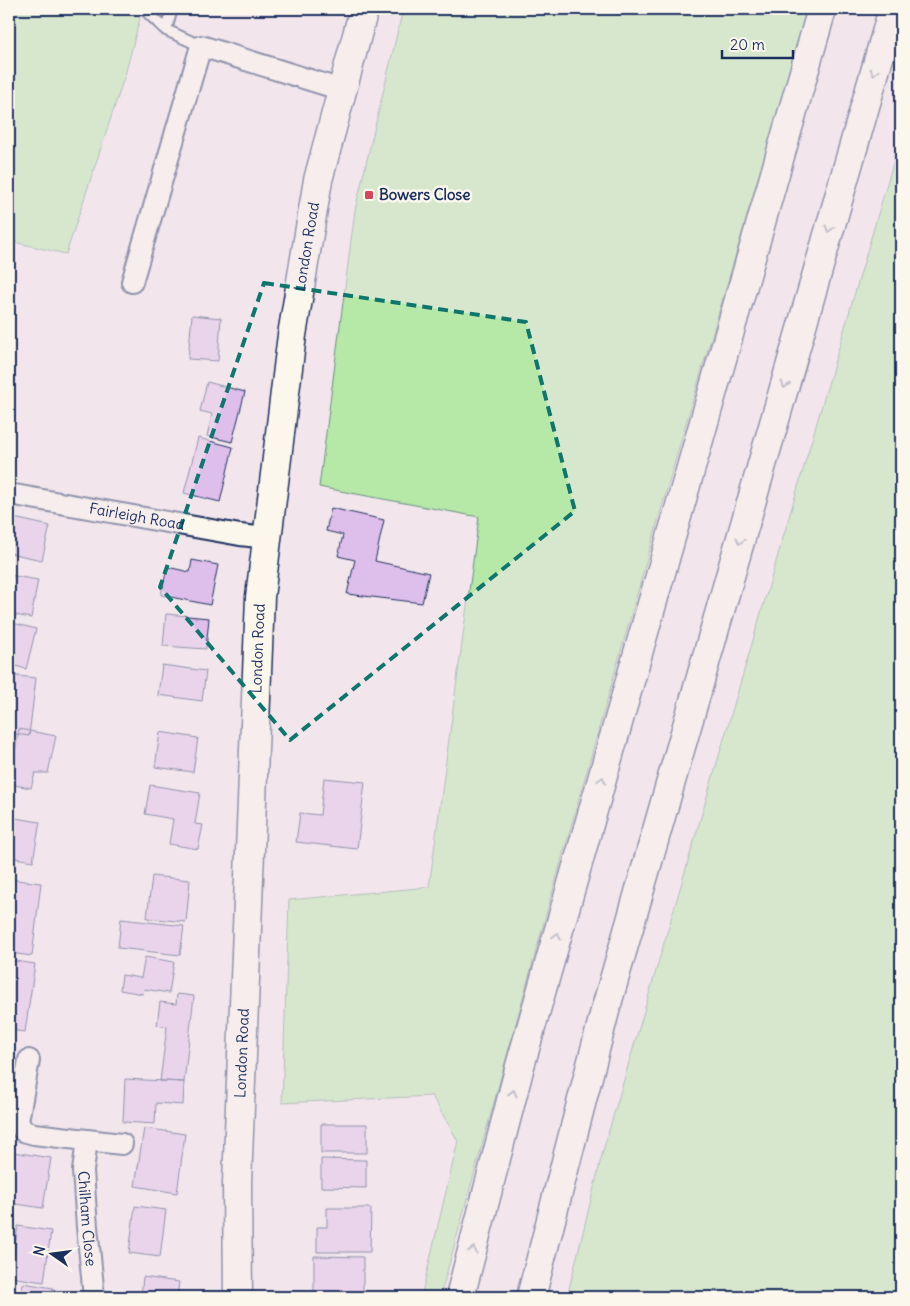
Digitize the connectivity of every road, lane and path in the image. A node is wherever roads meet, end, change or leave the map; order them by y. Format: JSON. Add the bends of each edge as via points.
{"nodes":[{"id":1,"x":144,"y":9,"type":"edge"},
{"id":2,"x":172,"y":9,"type":"edge"},
{"id":3,"x":364,"y":9,"type":"edge"},
{"id":4,"x":822,"y":9,"type":"edge"},
{"id":5,"x":893,"y":9,"type":"edge"},
{"id":6,"x":166,"y":30,"type":"junction"},
{"id":7,"x":201,"y":46,"type":"junction"},
{"id":8,"x":342,"y":90,"type":"junction"},
{"id":9,"x":132,"y":282,"type":"dead end"},
{"id":10,"x":9,"y":494,"type":"edge"},
{"id":11,"x":267,"y":538,"type":"junction"},
{"id":12,"x":29,"y":1060,"type":"dead end"},
{"id":13,"x":87,"y":1140,"type":"junction"},
{"id":14,"x":122,"y":1144,"type":"dead end"},
{"id":15,"x":94,"y":1297,"type":"edge"},
{"id":16,"x":238,"y":1297,"type":"edge"},
{"id":17,"x":460,"y":1297,"type":"edge"},
{"id":18,"x":531,"y":1297,"type":"edge"}],
"edges":[{"from":1,"to":6,"type":"lane"},
{"from":2,"to":6,"type":"lane"},
{"from":3,"to":8,"type":"main road","name":"London Road"},
{"from":17,"to":4,"type":"main road","one_way":true,"via":[[520,1066]]},
{"from":5,"to":18,"type":"main road","one_way":true,"via":[[604,1010]]},
{"from":6,"to":7,"type":"lane"},
{"from":7,"to":8,"type":"street"},
{"from":7,"to":9,"type":"street"},
{"from":8,"to":11,"type":"main road","name":"London Road","via":[[318,180],[292,335]]},
{"from":10,"to":11,"type":"street","name":"Fairleigh Road"},
{"from":11,"to":16,"type":"main road","name":"London Road","via":[[260,597],[237,1183]]},
{"from":12,"to":13,"type":"street","via":[[18,1121],[23,1131]]},
{"from":13,"to":14,"type":"street"},
{"from":13,"to":15,"type":"street","name":"Chilham Close","via":[[83,1172]]}]}
